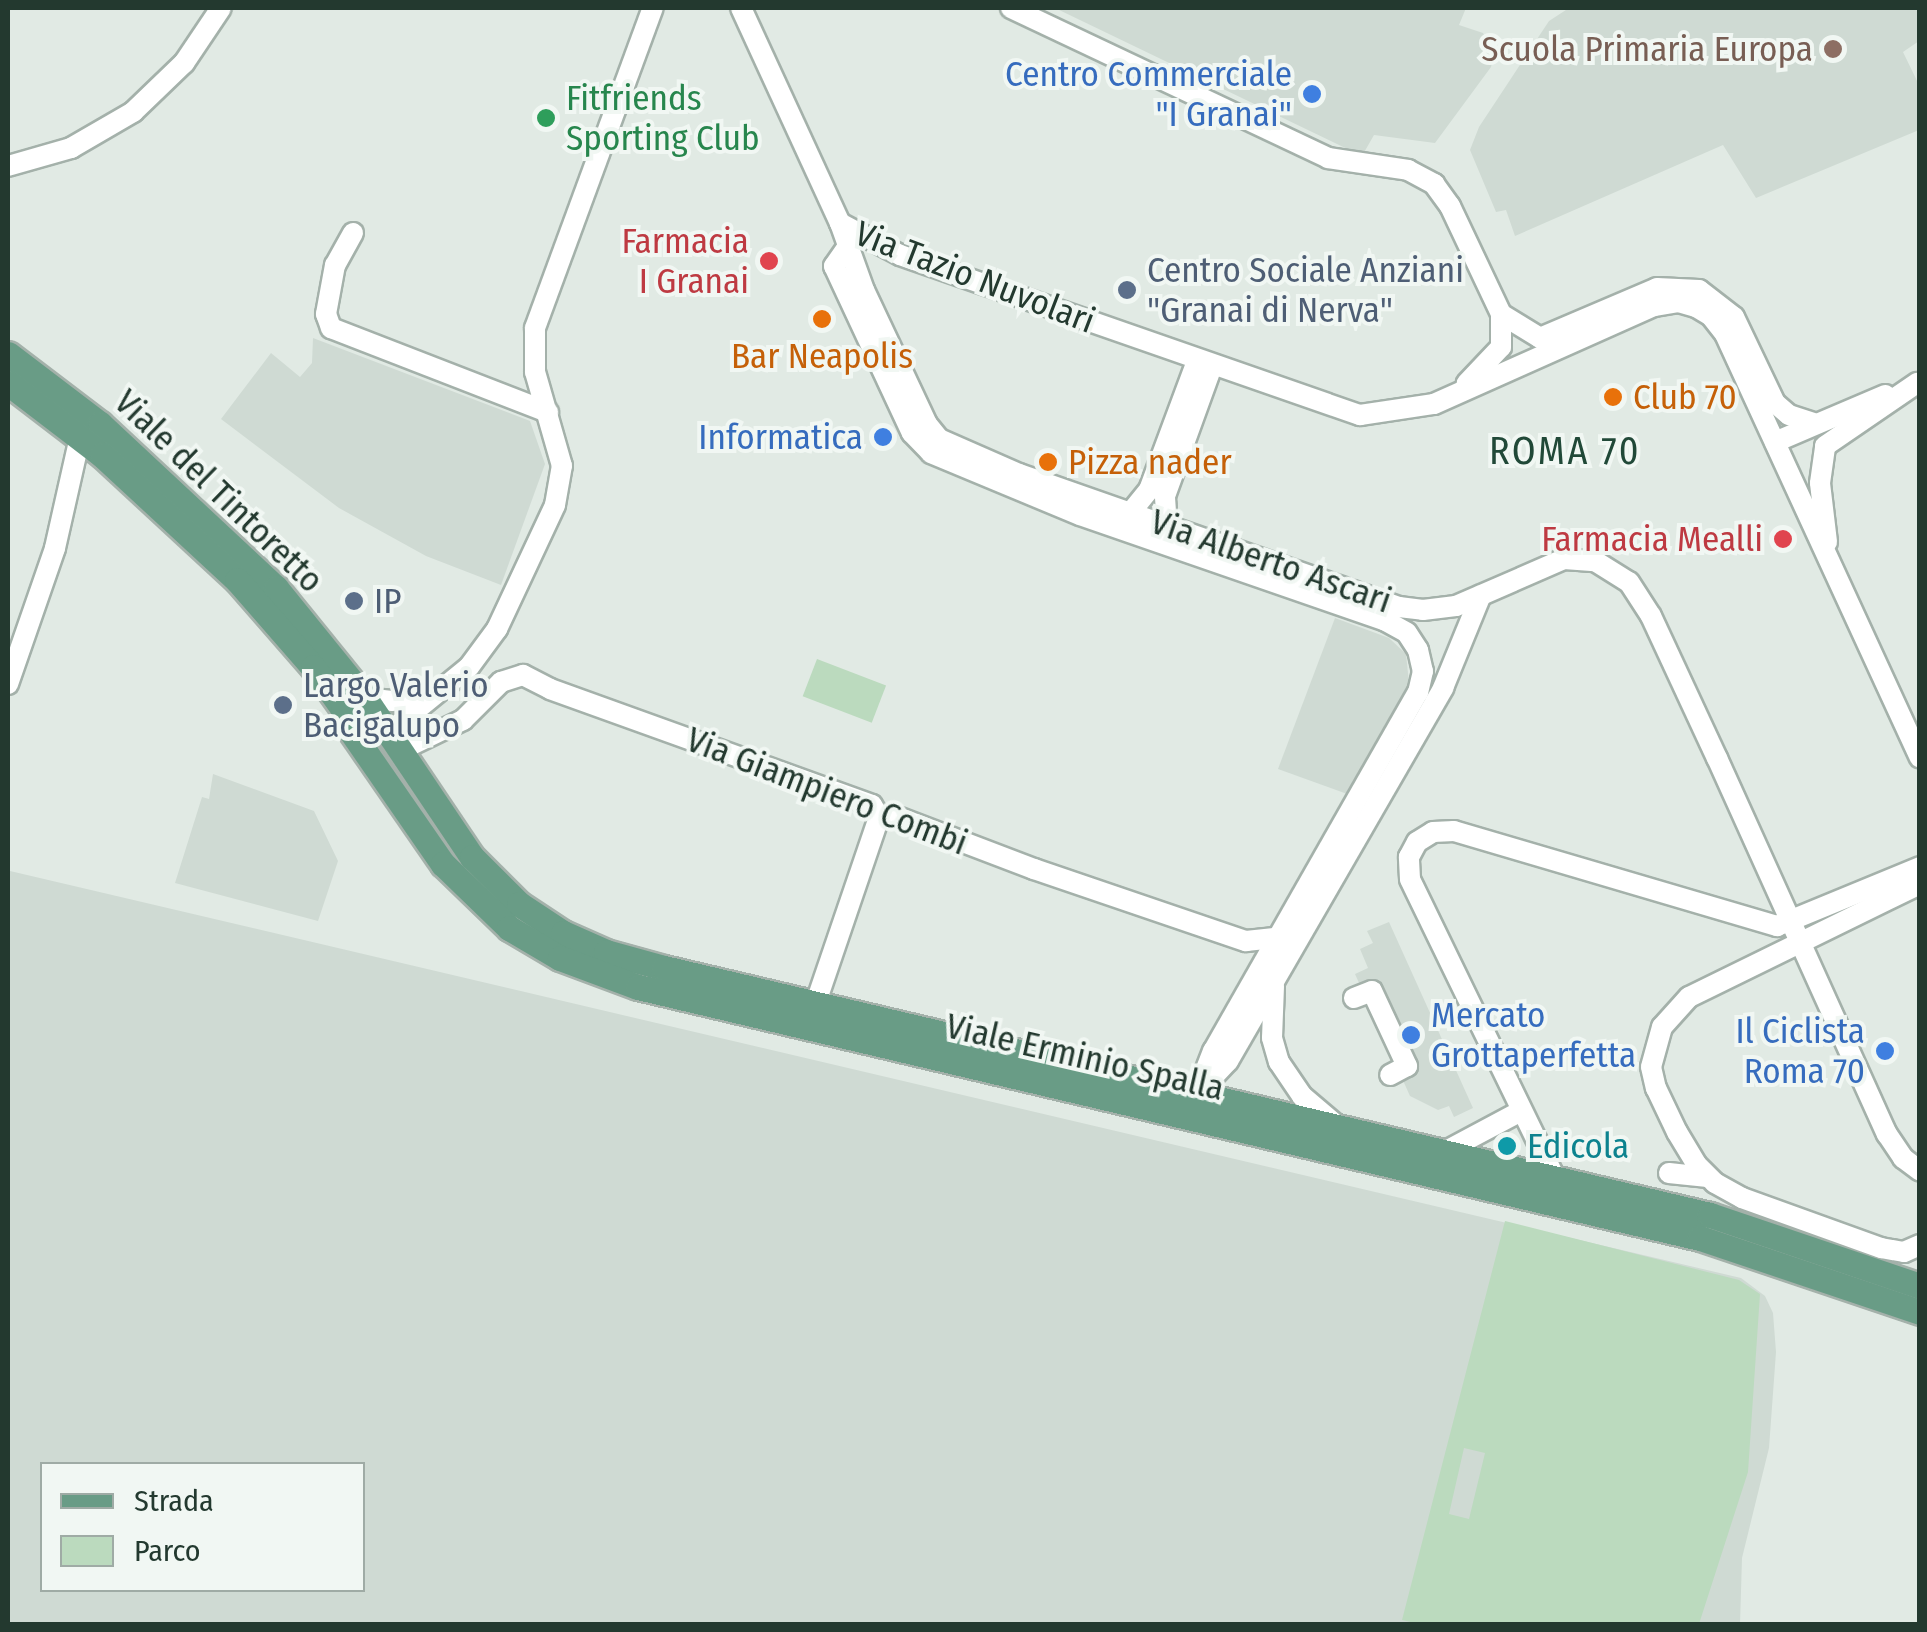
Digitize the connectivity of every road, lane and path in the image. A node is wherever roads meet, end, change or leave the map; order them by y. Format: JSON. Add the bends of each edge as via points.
{"nodes":[{"id":1,"x":222,"y":8,"type":"edge"},
{"id":2,"x":652,"y":8,"type":"edge"},
{"id":3,"x":741,"y":8,"type":"edge"},
{"id":4,"x":1011,"y":8,"type":"edge"},
{"id":5,"x":8,"y":166,"type":"edge"},
{"id":6,"x":840,"y":224,"type":"junction"},
{"id":7,"x":353,"y":233,"type":"dead end"},
{"id":8,"x":880,"y":247,"type":"junction"},
{"id":9,"x":846,"y":249,"type":"junction"},
{"id":10,"x":864,"y":290,"type":"junction"},
{"id":11,"x":1501,"y":314,"type":"junction"},
{"id":12,"x":1566,"y":337,"type":"junction"},
{"id":13,"x":8,"y":354,"type":"edge"},
{"id":14,"x":1204,"y":364,"type":"junction"},
{"id":15,"x":1746,"y":380,"type":"junction"},
{"id":16,"x":1918,"y":382,"type":"edge"},
{"id":17,"x":8,"y":383,"type":"edge"},
{"id":18,"x":903,"y":394,"type":"junction"},
{"id":19,"x":1454,"y":395,"type":"junction"},
{"id":20,"x":1775,"y":403,"type":"junction"},
{"id":21,"x":548,"y":412,"type":"junction"},
{"id":22,"x":1813,"y":423,"type":"junction"},
{"id":23,"x":80,"y":437,"type":"junction"},
{"id":24,"x":1774,"y":442,"type":"junction"},
{"id":25,"x":1043,"y":490,"type":"junction"},
{"id":26,"x":1130,"y":512,"type":"junction"},
{"id":27,"x":1167,"y":526,"type":"junction"},
{"id":28,"x":1830,"y":558,"type":"junction"},
{"id":29,"x":1275,"y":573,"type":"junction"},
{"id":30,"x":1481,"y":596,"type":"junction"},
{"id":31,"x":8,"y":684,"type":"edge"},
{"id":32,"x":439,"y":692,"type":"junction"},
{"id":33,"x":354,"y":704,"type":"junction"},
{"id":34,"x":1406,"y":734,"type":"junction"},
{"id":35,"x":393,"y":742,"type":"junction"},
{"id":36,"x":1920,"y":758,"type":"edge"},
{"id":37,"x":1368,"y":801,"type":"junction"},
{"id":38,"x":879,"y":818,"type":"junction"},
{"id":39,"x":1920,"y":866,"type":"edge"},
{"id":40,"x":1920,"y":884,"type":"edge"},
{"id":41,"x":1787,"y":931,"type":"junction"},
{"id":42,"x":1277,"y":938,"type":"junction"},
{"id":43,"x":1274,"y":982,"type":"junction"},
{"id":44,"x":1364,"y":989,"type":"dead end"},
{"id":45,"x":815,"y":1017,"type":"junction"},
{"id":46,"x":1403,"y":1072,"type":"dead end"},
{"id":47,"x":1192,"y":1106,"type":"junction"},
{"id":48,"x":1521,"y":1111,"type":"junction"},
{"id":49,"x":1340,"y":1127,"type":"junction"},
{"id":50,"x":1444,"y":1152,"type":"junction"},
{"id":51,"x":1920,"y":1171,"type":"edge"},
{"id":52,"x":1670,"y":1173,"type":"dead end"},
{"id":53,"x":1708,"y":1177,"type":"junction"},
{"id":54,"x":1555,"y":1178,"type":"junction"},
{"id":55,"x":1920,"y":1246,"type":"edge"},
{"id":56,"x":1920,"y":1286,"type":"edge"},
{"id":57,"x":1920,"y":1312,"type":"edge"}],
"edges":[{"from":1,"to":5,"type":"street","via":[[184,63],[133,112],[64,151]]},
{"from":2,"to":21,"type":"street","via":[[534,328],[536,372]]},
{"from":3,"to":6,"type":"street","name":"Via Tazio Nuvolari"},
{"from":4,"to":11,"type":"street","via":[[1328,158],[1423,177],[1450,206]]},
{"from":6,"to":8,"type":"street","name":"Via Tazio Nuvolari"},
{"from":6,"to":9,"type":"street","name":"Via Tazio Nuvolari"},
{"from":7,"to":21,"type":"street","via":[[334,265],[326,314],[331,328]]},
{"from":8,"to":10,"type":"street","via":[[867,260]]},
{"from":8,"to":14,"type":"street","name":"Via Tazio Nuvolari"},
{"from":9,"to":10,"type":"street","name":"Via Tazio Nuvolari"},
{"from":9,"to":18,"type":"street","name":"Via Alberto Ascari","via":[[834,266]]},
{"from":10,"to":18,"type":"street","name":"Via Alberto Ascari"},
{"from":11,"to":12,"type":"street","name":"Via Tazio Nuvolari","via":[[1535,337]]},
{"from":11,"to":19,"type":"street","name":"Via Tazio Nuvolari","via":[[1498,354]]},
{"from":12,"to":15,"type":"street","name":"Via Tazio Nuvolari","via":[[1684,302],[1715,320]]},
{"from":12,"to":19,"type":"street","name":"Via Tazio Nuvolari"},
{"from":12,"to":20,"type":"street","name":"Via Tazio Nuvolari","via":[[1657,288],[1699,290],[1734,318]]},
{"from":13,"to":33,"type":"main road","name":"Viale del Tintoretto","via":[[100,424],[264,576]]},
{"from":14,"to":19,"type":"street","name":"Via Tazio Nuvolari","via":[[1360,415],[1417,409]]},
{"from":14,"to":26,"type":"street","via":[[1149,490]]},
{"from":14,"to":27,"type":"street","via":[[1165,496]]},
{"from":15,"to":20,"type":"street"},
{"from":15,"to":24,"type":"street","name":"Via Tazio Nuvolari"},
{"from":16,"to":22,"type":"street"},
{"from":16,"to":28,"type":"street","name":"Via Tazio Nuvolari","via":[[1825,446],[1820,483]]},
{"from":17,"to":23,"type":"main road","name":"Viale del Tintoretto"},
{"from":18,"to":25,"type":"street","name":"Via Alberto Ascari","via":[[939,439]]},
{"from":20,"to":22,"type":"street"},
{"from":21,"to":32,"type":"street","via":[[562,466],[555,505],[486,647]]},
{"from":22,"to":24,"type":"street"},
{"from":23,"to":31,"type":"street","via":[[55,548]]},
{"from":23,"to":33,"type":"main road","name":"Viale del Tintoretto","via":[[238,580]]},
{"from":24,"to":28,"type":"street","name":"Via Tazio Nuvolari"},
{"from":25,"to":26,"type":"street","name":"Via Alberto Ascari"},
{"from":25,"to":29,"type":"street","name":"Via Alberto Ascari"},
{"from":26,"to":27,"type":"street","name":"Via Alberto Ascari"},
{"from":27,"to":29,"type":"street","name":"Via Alberto Ascari"},
{"from":28,"to":36,"type":"street","name":"Via Tazio Nuvolari"},
{"from":29,"to":30,"type":"street","name":"Via Alberto Ascari","via":[[1418,610]]},
{"from":29,"to":34,"type":"street","name":"Via Alberto Ascari","via":[[1401,628],[1418,650],[1421,683]]},
{"from":30,"to":34,"type":"street","via":[[1449,677]]},
{"from":30,"to":41,"type":"street","name":"Via Alberto Ascari","via":[[1545,564],[1573,558],[1607,566],[1629,582],[1692,704]]},
{"from":32,"to":33,"type":"street"},
{"from":32,"to":35,"type":"street"},
{"from":33,"to":35,"type":"main road","name":"Viale Erminio Spalla"},
{"from":33,"to":45,"type":"main road","name":"Viale Erminio Spalla","via":[[348,727],[443,864],[519,934],[572,964],[628,984]]},
{"from":34,"to":37,"type":"street"},
{"from":35,"to":38,"type":"street","name":"Via Giampiero Combi","via":[[463,720],[501,682],[524,675],[872,806]]},
{"from":35,"to":45,"type":"main road","name":"Viale Erminio Spalla","via":[[478,866],[550,926],[612,954]]},
{"from":37,"to":42,"type":"street"},
{"from":37,"to":43,"type":"street"},
{"from":38,"to":42,"type":"street","name":"Via Giampiero Combi","via":[[892,815],[1246,940]]},
{"from":38,"to":45,"type":"street"},
{"from":39,"to":41,"type":"street"},
{"from":40,"to":41,"type":"street"},
{"from":41,"to":48,"type":"street","via":[[1454,831],[1429,834],[1412,851],[1410,878]]},
{"from":41,"to":51,"type":"street","name":"Via Alberto Ascari","via":[[1886,1134]]},
{"from":41,"to":53,"type":"street","via":[[1678,1006],[1659,1034],[1652,1073],[1669,1118]]},
{"from":42,"to":47,"type":"street","via":[[1213,1051]]},
{"from":43,"to":47,"type":"street","via":[[1228,1061]]},
{"from":43,"to":49,"type":"street","via":[[1279,1062],[1302,1096]]},
{"from":44,"to":46,"type":"street"},
{"from":45,"to":47,"type":"main road","name":"Viale Erminio Spalla"},
{"from":47,"to":49,"type":"main road","name":"Viale Erminio Spalla"},
{"from":47,"to":57,"type":"main road","name":"Viale Erminio Spalla","via":[[1700,1238]]},
{"from":48,"to":50,"type":"street"},
{"from":48,"to":54,"type":"street"},
{"from":49,"to":50,"type":"main road","name":"Viale Erminio Spalla"},
{"from":50,"to":54,"type":"main road","name":"Viale Erminio Spalla"},
{"from":52,"to":53,"type":"street"},
{"from":53,"to":55,"type":"street","via":[[1742,1198],[1881,1248],[1904,1252]]},
{"from":54,"to":56,"type":"main road","name":"Viale Erminio Spalla","via":[[1728,1220]]}]}
